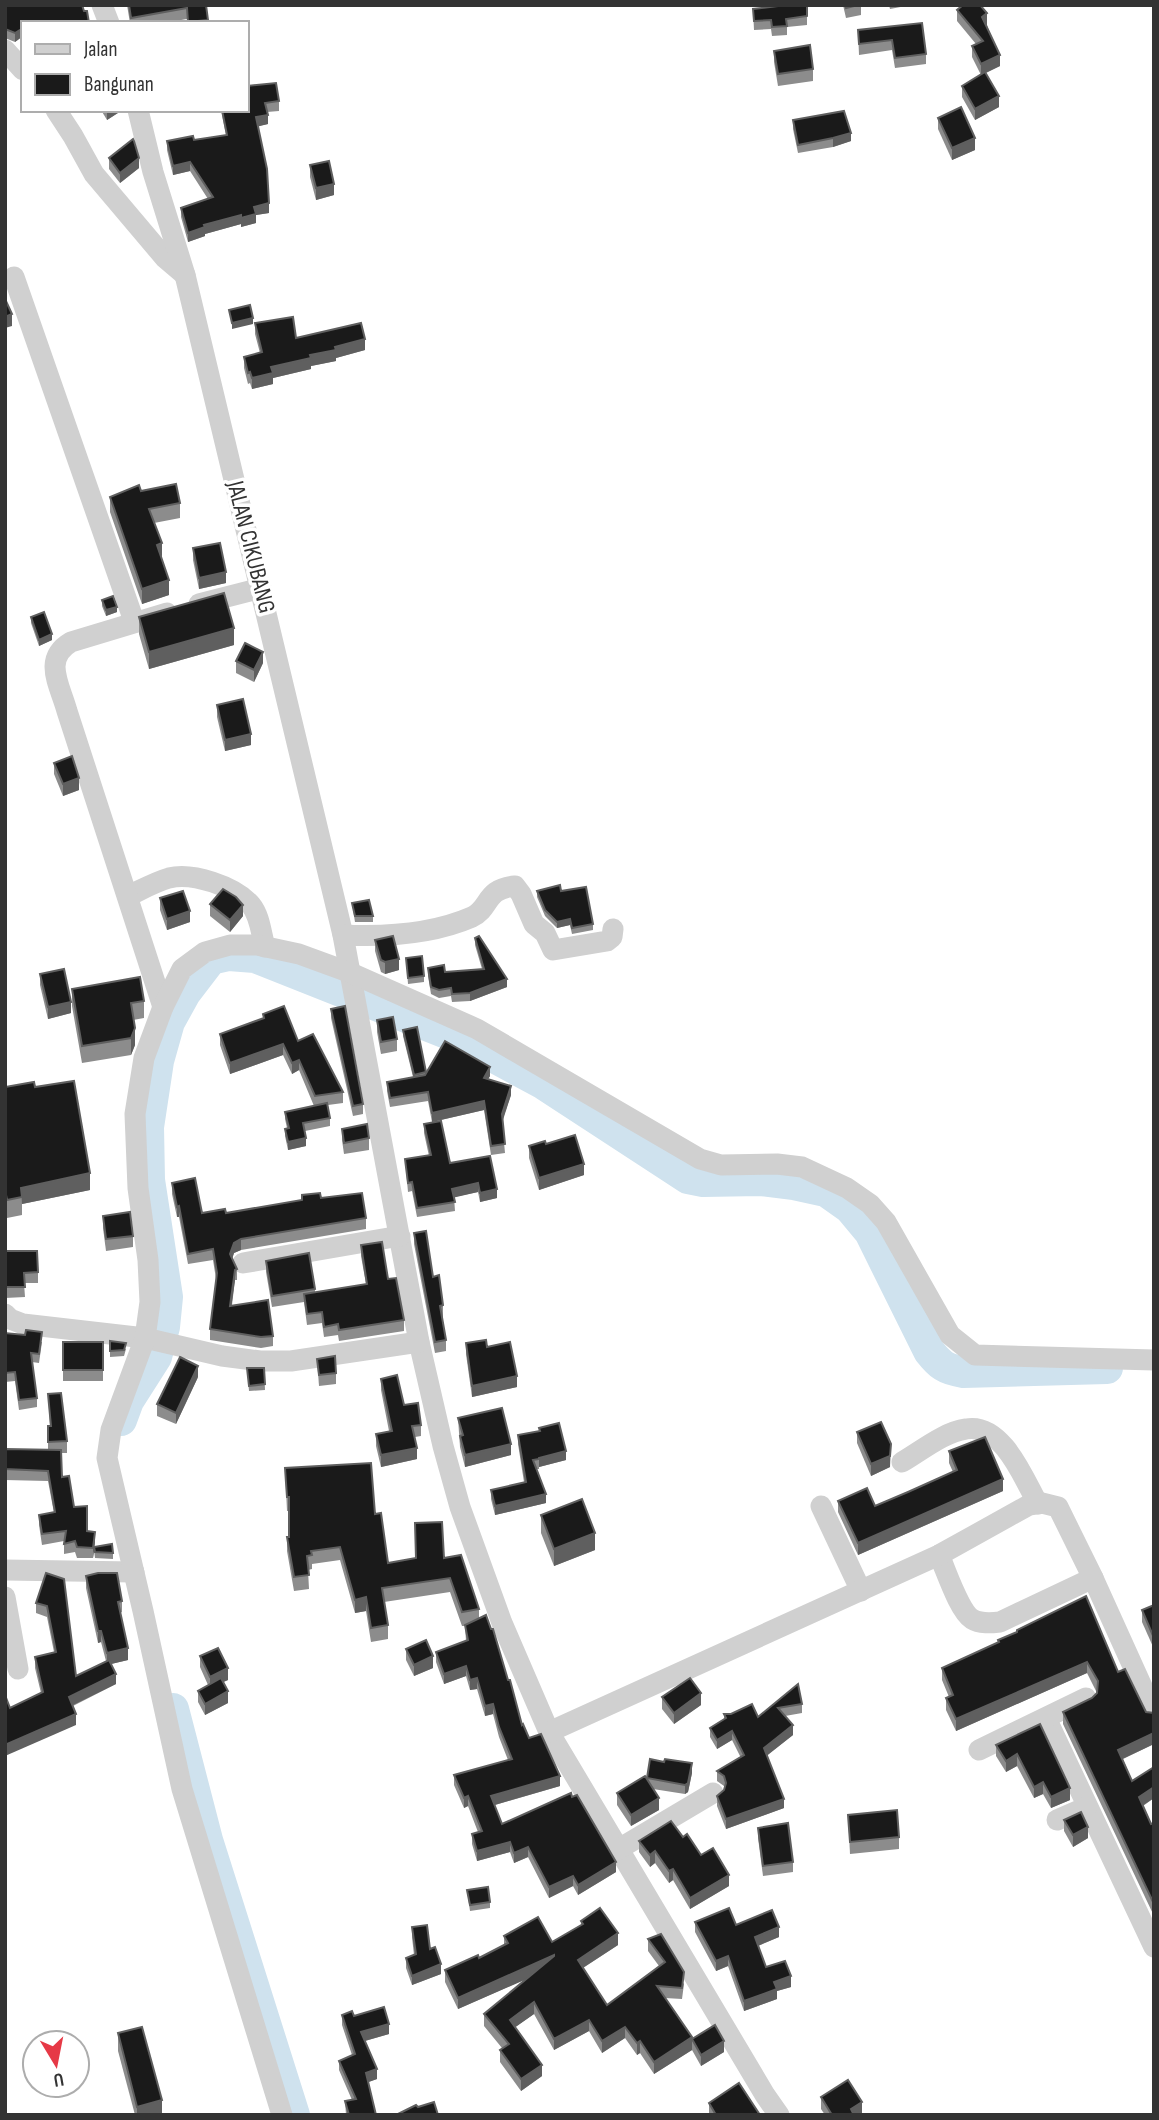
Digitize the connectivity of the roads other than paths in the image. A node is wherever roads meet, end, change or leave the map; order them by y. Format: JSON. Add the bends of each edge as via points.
{"nodes":[{"id":1,"x":5,"y":50,"type":"edge"},
{"id":2,"x":21,"y":68,"type":"edge"},
{"id":3,"x":56,"y":112,"type":"edge"},
{"id":4,"x":138,"y":112,"type":"edge"},
{"id":5,"x":186,"y":275,"type":"junction"},
{"id":6,"x":14,"y":277,"type":"dead end"},
{"id":7,"x":261,"y":588,"type":"junction"},
{"id":8,"x":134,"y":621,"type":"junction"},
{"id":9,"x":128,"y":896,"type":"junction"},
{"id":10,"x":613,"y":929,"type":"dead end"},
{"id":11,"x":343,"y":935,"type":"junction"},
{"id":12,"x":265,"y":947,"type":"junction"},
{"id":13,"x":352,"y":980,"type":"junction"},
{"id":14,"x":163,"y":1007,"type":"junction"},
{"id":15,"x":400,"y":1236,"type":"junction"},
{"id":16,"x":243,"y":1263,"type":"dead end"},
{"id":17,"x":5,"y":1314,"type":"edge"},
{"id":18,"x":157,"y":1340,"type":"junction"},
{"id":19,"x":419,"y":1342,"type":"junction"},
{"id":20,"x":1154,"y":1360,"type":"edge"},
{"id":21,"x":902,"y":1462,"type":"dead end"},
{"id":22,"x":1038,"y":1504,"type":"junction"},
{"id":23,"x":821,"y":1506,"type":"dead end"},
{"id":24,"x":939,"y":1555,"type":"junction"},
{"id":25,"x":5,"y":1570,"type":"edge"},
{"id":26,"x":134,"y":1572,"type":"junction"},
{"id":27,"x":1093,"y":1578,"type":"junction"},
{"id":28,"x":861,"y":1591,"type":"junction"},
{"id":29,"x":5,"y":1597,"type":"edge"},
{"id":30,"x":18,"y":1669,"type":"dead end"},
{"id":31,"x":1086,"y":1698,"type":"edge"},
{"id":32,"x":1151,"y":1700,"type":"edge"},
{"id":33,"x":1046,"y":1718,"type":"junction"},
{"id":34,"x":549,"y":1732,"type":"junction"},
{"id":35,"x":979,"y":1750,"type":"dead end"},
{"id":36,"x":713,"y":1793,"type":"dead end"},
{"id":37,"x":1087,"y":1807,"type":"junction"},
{"id":38,"x":1056,"y":1820,"type":"dead end"},
{"id":39,"x":617,"y":1850,"type":"junction"},
{"id":40,"x":1154,"y":1947,"type":"edge"},
{"id":41,"x":282,"y":2115,"type":"edge"},
{"id":42,"x":779,"y":2115,"type":"edge"}],
"edges":[{"from":1,"to":2,"type":"street"},
{"from":3,"to":5,"type":"street","via":[[94,174],[165,258]]},
{"from":4,"to":5,"type":"street","name":"JALAN CIKUBANG"},
{"from":5,"to":7,"type":"street","name":"JALAN CIKUBANG"},
{"from":6,"to":8,"type":"street"},
{"from":7,"to":8,"type":"street"},
{"from":7,"to":11,"type":"street","name":"JALAN CIKUBANG"},
{"from":8,"to":9,"type":"street","via":[[71,642],[58,650],[54,662]]},
{"from":9,"to":12,"type":"street","via":[[169,878],[210,881],[250,904]]},
{"from":9,"to":14,"type":"street"},
{"from":10,"to":11,"type":"street","via":[[607,941],[553,950],[515,886],[497,890],[473,916],[448,924],[394,934]]},
{"from":11,"to":13,"type":"street","name":"JALAN CIKUBANG"},
{"from":12,"to":13,"type":"street","via":[[299,954]]},
{"from":12,"to":14,"type":"street","via":[[230,944],[191,960]]},
{"from":13,"to":15,"type":"street","name":"JALAN CIKUBANG"},
{"from":13,"to":20,"type":"street","via":[[477,1029],[700,1159],[721,1165],[802,1167],[847,1188],[886,1222],[950,1335],[975,1355]]},
{"from":14,"to":18,"type":"street","via":[[144,1058],[135,1114],[149,1302]]},
{"from":15,"to":16,"type":"street"},
{"from":15,"to":19,"type":"street","name":"JALAN CIKUBANG"},
{"from":17,"to":18,"type":"street","via":[[23,1324]]},
{"from":18,"to":19,"type":"street","via":[[260,1361],[291,1361]]},
{"from":18,"to":26,"type":"street","via":[[107,1445]]},
{"from":19,"to":34,"type":"street","name":"JALAN CIKUBANG","via":[[460,1507],[502,1623]]},
{"from":21,"to":22,"type":"street","via":[[963,1429],[983,1430],[1008,1450]]},
{"from":22,"to":24,"type":"street"},
{"from":22,"to":27,"type":"street","via":[[1058,1507]]},
{"from":23,"to":28,"type":"street"},
{"from":24,"to":27,"type":"street","via":[[965,1613],[983,1623],[1000,1622]]},
{"from":24,"to":28,"type":"street"},
{"from":25,"to":26,"type":"street"},
{"from":26,"to":41,"type":"street","via":[[182,1789]]},
{"from":27,"to":32,"type":"street"},
{"from":28,"to":34,"type":"street"},
{"from":29,"to":30,"type":"street"},
{"from":31,"to":33,"type":"street"},
{"from":33,"to":35,"type":"street"},
{"from":33,"to":37,"type":"street"},
{"from":34,"to":39,"type":"street","name":"JALAN CIKUBANG"},
{"from":36,"to":39,"type":"street"},
{"from":37,"to":38,"type":"street"},
{"from":37,"to":40,"type":"street"},
{"from":39,"to":42,"type":"street","name":"JALAN CIKUBANG"}]}
